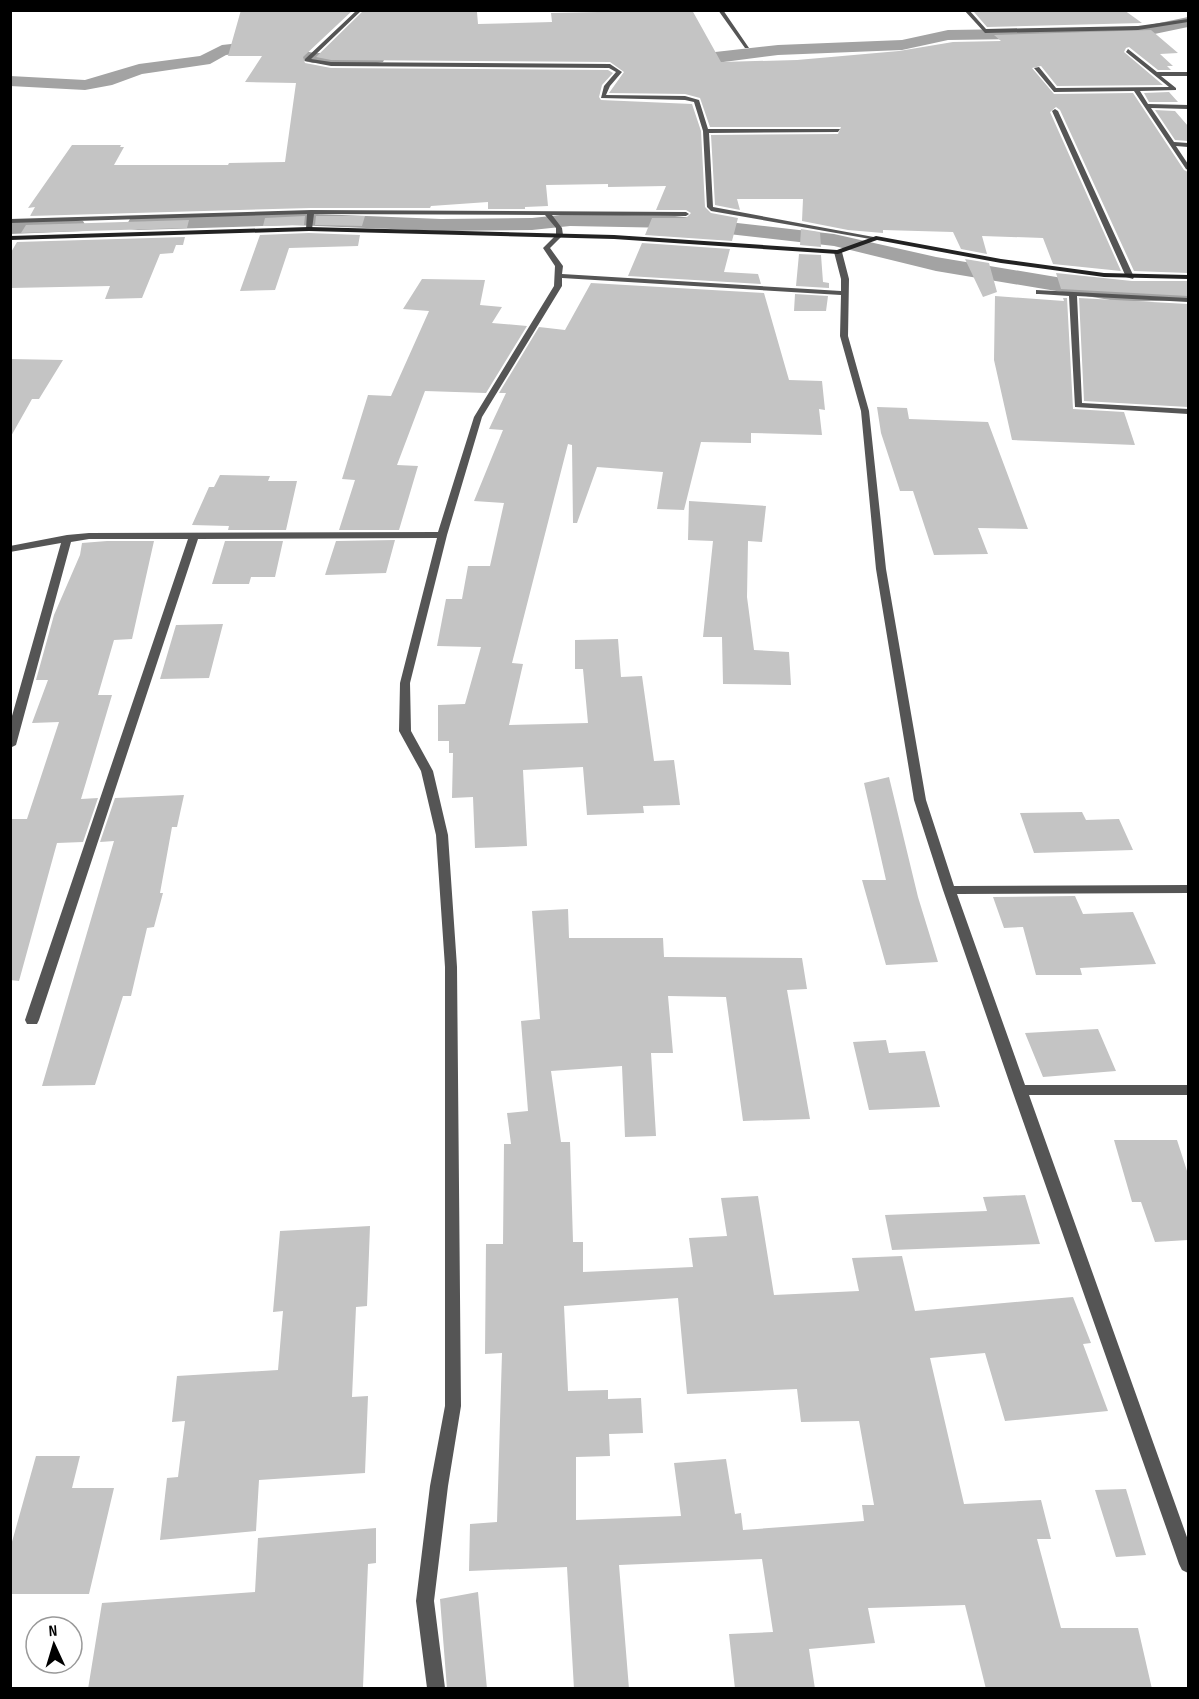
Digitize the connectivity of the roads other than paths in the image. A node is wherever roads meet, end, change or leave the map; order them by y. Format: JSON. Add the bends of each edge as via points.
{"nodes":[{"id":1,"x":360,"y":10,"type":"edge"},
{"id":2,"x":720,"y":10,"type":"edge"},
{"id":3,"x":966,"y":10,"type":"edge"},
{"id":4,"x":1188,"y":21,"type":"edge"},
{"id":5,"x":747,"y":47,"type":"dead end"},
{"id":6,"x":1128,"y":51,"type":"dead end"},
{"id":7,"x":1037,"y":68,"type":"dead end"},
{"id":8,"x":1157,"y":74,"type":"junction"},
{"id":9,"x":1188,"y":74,"type":"edge"},
{"id":10,"x":1136,"y":90,"type":"junction"},
{"id":11,"x":1147,"y":106,"type":"junction"},
{"id":12,"x":1188,"y":107,"type":"edge"},
{"id":13,"x":1055,"y":111,"type":"dead end"},
{"id":14,"x":838,"y":130,"type":"dead end"},
{"id":15,"x":705,"y":131,"type":"junction"},
{"id":16,"x":1172,"y":144,"type":"junction"},
{"id":17,"x":1188,"y":144,"type":"edge"},
{"id":18,"x":1188,"y":168,"type":"edge"},
{"id":19,"x":311,"y":212,"type":"junction"},
{"id":20,"x":686,"y":214,"type":"dead end"},
{"id":21,"x":549,"y":215,"type":"junction"},
{"id":22,"x":10,"y":221,"type":"edge"},
{"id":23,"x":309,"y":225,"type":"junction"},
{"id":24,"x":560,"y":232,"type":"junction"},
{"id":25,"x":10,"y":238,"type":"edge"},
{"id":26,"x":876,"y":238,"type":"junction"},
{"id":27,"x":843,"y":250,"type":"junction"},
{"id":28,"x":559,"y":276,"type":"junction"},
{"id":29,"x":1130,"y":277,"type":"junction"},
{"id":30,"x":1188,"y":277,"type":"edge"},
{"id":31,"x":845,"y":292,"type":"junction"},
{"id":32,"x":1039,"y":292,"type":"dead end"},
{"id":33,"x":1073,"y":295,"type":"junction"},
{"id":34,"x":1188,"y":300,"type":"edge"},
{"id":35,"x":1188,"y":412,"type":"edge"},
{"id":36,"x":442,"y":535,"type":"junction"},
{"id":37,"x":194,"y":536,"type":"junction"},
{"id":38,"x":67,"y":538,"type":"junction"},
{"id":39,"x":10,"y":549,"type":"edge"},
{"id":40,"x":10,"y":745,"type":"edge"},
{"id":41,"x":1188,"y":889,"type":"edge"},
{"id":42,"x":948,"y":890,"type":"junction"},
{"id":43,"x":32,"y":1020,"type":"dead end"},
{"id":44,"x":1019,"y":1090,"type":"junction"},
{"id":45,"x":1188,"y":1090,"type":"edge"},
{"id":46,"x":1188,"y":1564,"type":"edge"},
{"id":47,"x":436,"y":1689,"type":"edge"}],
"edges":[{"from":1,"to":15,"type":"street","via":[[307,60],[331,64],[610,66],[619,72],[603,97],[692,98]]},
{"from":2,"to":5,"type":"street"},
{"from":3,"to":4,"type":"street","via":[[985,31],[1138,28]]},
{"from":6,"to":8,"type":"street"},
{"from":7,"to":10,"type":"street","via":[[1054,90]]},
{"from":8,"to":9,"type":"street"},
{"from":8,"to":10,"type":"street","via":[[1173,89]]},
{"from":10,"to":11,"type":"street"},
{"from":11,"to":12,"type":"street"},
{"from":11,"to":16,"type":"street"},
{"from":13,"to":29,"type":"street"},
{"from":14,"to":15,"type":"street"},
{"from":15,"to":26,"type":"street","via":[[713,210]]},
{"from":16,"to":17,"type":"street"},
{"from":16,"to":18,"type":"street"},
{"from":19,"to":21,"type":"street"},
{"from":19,"to":22,"type":"street"},
{"from":19,"to":23,"type":"street"},
{"from":20,"to":21,"type":"street"},
{"from":21,"to":24,"type":"street"},
{"from":23,"to":24,"type":"main road"},
{"from":23,"to":25,"type":"main road"},
{"from":24,"to":27,"type":"main road"},
{"from":24,"to":28,"type":"street","via":[[546,248],[559,266]]},
{"from":26,"to":27,"type":"main road"},
{"from":26,"to":29,"type":"main road","via":[[1001,261]]},
{"from":27,"to":31,"type":"street"},
{"from":28,"to":31,"type":"street"},
{"from":28,"to":36,"type":"street","via":[[558,286],[478,417]]},
{"from":29,"to":30,"type":"main road"},
{"from":31,"to":42,"type":"street","via":[[844,336],[866,411],[881,569],[920,800]]},
{"from":32,"to":33,"type":"street"},
{"from":33,"to":34,"type":"street"},
{"from":33,"to":35,"type":"street","via":[[1078,405]]},
{"from":36,"to":37,"type":"street"},
{"from":36,"to":47,"type":"street","via":[[405,683],[405,731],[427,771],[442,835],[451,966],[453,1406],[426,1601]]},
{"from":37,"to":38,"type":"street"},
{"from":37,"to":43,"type":"street"},
{"from":38,"to":39,"type":"street"},
{"from":38,"to":40,"type":"street"},
{"from":41,"to":42,"type":"street"},
{"from":42,"to":44,"type":"street"},
{"from":44,"to":45,"type":"street"},
{"from":44,"to":46,"type":"street"}]}
